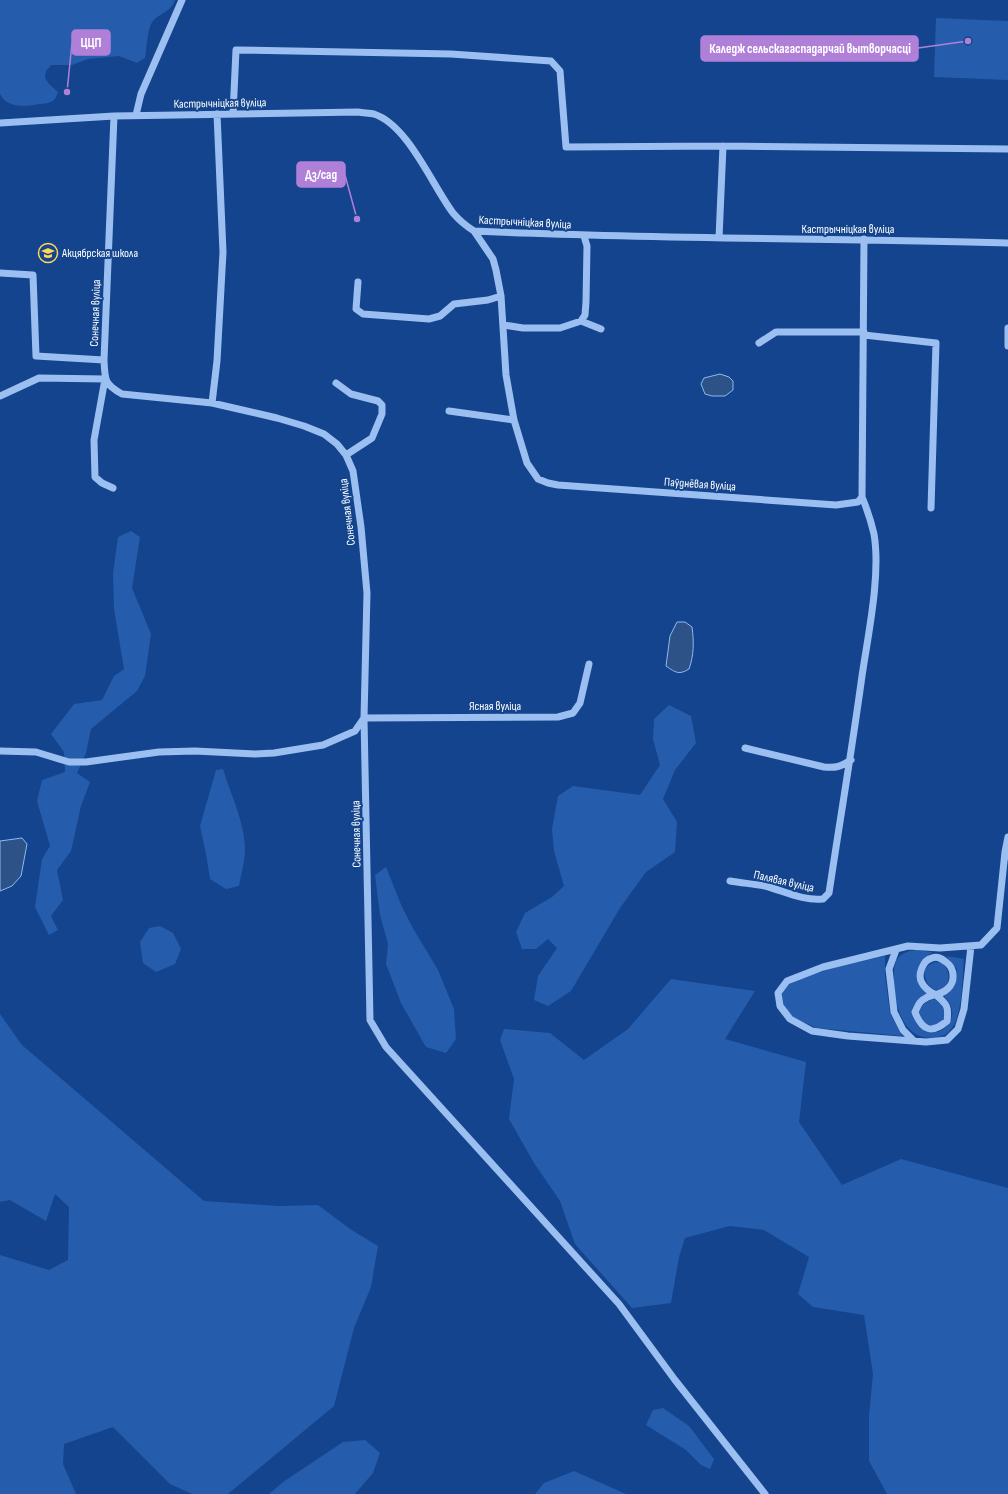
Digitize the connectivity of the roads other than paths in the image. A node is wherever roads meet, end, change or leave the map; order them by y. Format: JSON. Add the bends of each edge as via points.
{"nodes":[{"id":1,"x":182,"y":0,"type":"edge"},
{"id":2,"x":217,"y":114,"type":"junction"},
{"id":3,"x":233,"y":114,"type":"junction"},
{"id":4,"x":136,"y":115,"type":"junction"},
{"id":5,"x":114,"y":116,"type":"junction"},
{"id":6,"x":0,"y":123,"type":"edge"},
{"id":7,"x":723,"y":146,"type":"junction"},
{"id":8,"x":1008,"y":149,"type":"edge"},
{"id":9,"x":474,"y":231,"type":"junction"},
{"id":10,"x":584,"y":236,"type":"junction"},
{"id":11,"x":719,"y":238,"type":"junction"},
{"id":12,"x":864,"y":239,"type":"junction"},
{"id":13,"x":1008,"y":243,"type":"edge"},
{"id":14,"x":0,"y":273,"type":"edge"},
{"id":15,"x":358,"y":282,"type":"dead end"},
{"id":16,"x":501,"y":296,"type":"junction"},
{"id":17,"x":581,"y":321,"type":"junction"},
{"id":18,"x":504,"y":325,"type":"junction"},
{"id":19,"x":1008,"y":328,"type":"edge"},
{"id":20,"x":601,"y":329,"type":"dead end"},
{"id":21,"x":864,"y":334,"type":"junction"},
{"id":22,"x":759,"y":343,"type":"dead end"},
{"id":23,"x":1008,"y":346,"type":"edge"},
{"id":24,"x":104,"y":360,"type":"junction"},
{"id":25,"x":105,"y":379,"type":"junction"},
{"id":26,"x":336,"y":383,"type":"dead end"},
{"id":27,"x":0,"y":396,"type":"edge"},
{"id":28,"x":212,"y":403,"type":"junction"},
{"id":29,"x":449,"y":411,"type":"dead end"},
{"id":30,"x":514,"y":420,"type":"junction"},
{"id":31,"x":346,"y":455,"type":"junction"},
{"id":32,"x":113,"y":488,"type":"dead end"},
{"id":33,"x":862,"y":496,"type":"junction"},
{"id":34,"x":931,"y":508,"type":"dead end"},
{"id":35,"x":589,"y":664,"type":"dead end"},
{"id":36,"x":364,"y":718,"type":"junction"},
{"id":37,"x":745,"y":748,"type":"dead end"},
{"id":38,"x":0,"y":751,"type":"edge"},
{"id":39,"x":851,"y":760,"type":"junction"},
{"id":40,"x":1008,"y":837,"type":"edge"},
{"id":41,"x":1007,"y":854,"type":"edge"},
{"id":42,"x":730,"y":882,"type":"dead end"},
{"id":43,"x":971,"y":946,"type":"junction"},
{"id":44,"x":940,"y":948,"type":"junction"},
{"id":45,"x":896,"y":950,"type":"junction"},
{"id":46,"x":939,"y":957,"type":"junction"},
{"id":47,"x":936,"y":995,"type":"junction"},
{"id":48,"x":914,"y":1041,"type":"junction"},
{"id":49,"x":765,"y":1494,"type":"edge"}],
"edges":[{"from":1,"to":4,"type":"street","via":[[141,94]]},
{"from":2,"to":3,"type":"street","name":"Кастрычніцкая вуліца"},
{"from":2,"to":4,"type":"street","name":"Кастрычніцкая вуліца"},
{"from":2,"to":28,"type":"street","via":[[223,252]]},
{"from":3,"to":7,"type":"street","via":[[236,50],[451,54],[551,61],[560,71],[566,148]]},
{"from":3,"to":9,"type":"street","name":"Кастрычніцкая вуліца","via":[[374,114],[391,124],[403,136],[454,214]]},
{"from":4,"to":5,"type":"street","name":"Кастрычніцкая вуліца"},
{"from":5,"to":6,"type":"street","name":"Кастрычніцкая вуліца"},
{"from":5,"to":24,"type":"street","name":"Сонечная вуліца"},
{"from":7,"to":8,"type":"street"},
{"from":7,"to":11,"type":"street"},
{"from":9,"to":10,"type":"street","name":"Кастрычніцкая вуліца"},
{"from":9,"to":16,"type":"street","name":"Паўднёвая вуліца","via":[[493,259]]},
{"from":10,"to":11,"type":"street","name":"Кастрычніцкая вуліца"},
{"from":10,"to":17,"type":"street","via":[[587,246],[586,302],[585,315]]},
{"from":11,"to":12,"type":"street","name":"Кастрычніцкая вуліца"},
{"from":12,"to":13,"type":"street","name":"Кастрычніцкая вуліца"},
{"from":12,"to":21,"type":"street"},
{"from":14,"to":24,"type":"street","via":[[33,275],[36,356]]},
{"from":15,"to":16,"type":"street","via":[[356,309],[363,314],[428,319],[440,316],[454,304]]},
{"from":16,"to":18,"type":"street","name":"Паўднёвая вуліца"},
{"from":17,"to":18,"type":"street","via":[[560,328]]},
{"from":17,"to":20,"type":"street"},
{"from":18,"to":30,"type":"street","name":"Паўднёвая вуліца","via":[[506,375]]},
{"from":19,"to":23,"type":"street"},
{"from":21,"to":22,"type":"street","via":[[776,332]]},
{"from":21,"to":33,"type":"street"},
{"from":21,"to":34,"type":"street","via":[[936,342]]},
{"from":24,"to":25,"type":"street","name":"Сонечная вуліца"},
{"from":25,"to":27,"type":"street","via":[[39,378]]},
{"from":25,"to":28,"type":"street","name":"Сонечная вуліца","via":[[111,388],[122,394]]},
{"from":25,"to":32,"type":"street","via":[[94,440],[95,477]]},
{"from":26,"to":31,"type":"street","via":[[350,394],[378,401],[382,405],[382,414],[372,438]]},
{"from":28,"to":31,"type":"street","name":"Сонечная вуліца","via":[[304,426],[324,434]]},
{"from":29,"to":30,"type":"street"},
{"from":30,"to":33,"type":"street","name":"Паўднёвая вуліца","via":[[527,463],[538,479],[548,483],[836,505],[858,502]]},
{"from":31,"to":36,"type":"street","name":"Сонечная вуліца","via":[[353,471],[367,593]]},
{"from":33,"to":39,"type":"street","via":[[874,535],[875,562]]},
{"from":35,"to":36,"type":"street","name":"Ясная вуліца","via":[[580,703],[573,713],[558,717]]},
{"from":36,"to":38,"type":"street","via":[[355,731],[323,746],[274,753],[159,752],[69,762],[36,752]]},
{"from":36,"to":49,"type":"street","name":"Сонечная вуліца","via":[[370,1020],[386,1047],[619,1304]]},
{"from":37,"to":39,"type":"street","via":[[824,767],[842,766]]},
{"from":39,"to":42,"type":"street","name":"Палявая вуліца","via":[[829,893],[823,899],[816,900],[764,886]]},
{"from":40,"to":41,"type":"street"},
{"from":41,"to":43,"type":"street","via":[[997,928],[981,946]]},
{"from":43,"to":44,"type":"street"},
{"from":43,"to":48,"type":"street","via":[[964,1009],[958,1029],[947,1040]]},
{"from":44,"to":45,"type":"street","via":[[908,946]]},
{"from":44,"to":46,"type":"street"},
{"from":45,"to":48,"type":"street","via":[[889,969],[894,1012],[903,1030]]},
{"from":45,"to":48,"type":"street","via":[[823,967],[787,981],[778,992],[780,1006],[790,1019],[812,1030],[848,1036]]},
{"from":46,"to":47,"type":"street","via":[[953,971],[954,981],[947,990]]},
{"from":46,"to":47,"type":"street","via":[[931,958],[924,963],[920,974],[921,982]]},
{"from":47,"to":47,"type":"street","via":[[944,1002],[948,1011],[947,1021],[938,1029],[928,1029],[919,1023],[915,1012],[919,1003],[926,997]]}]}
